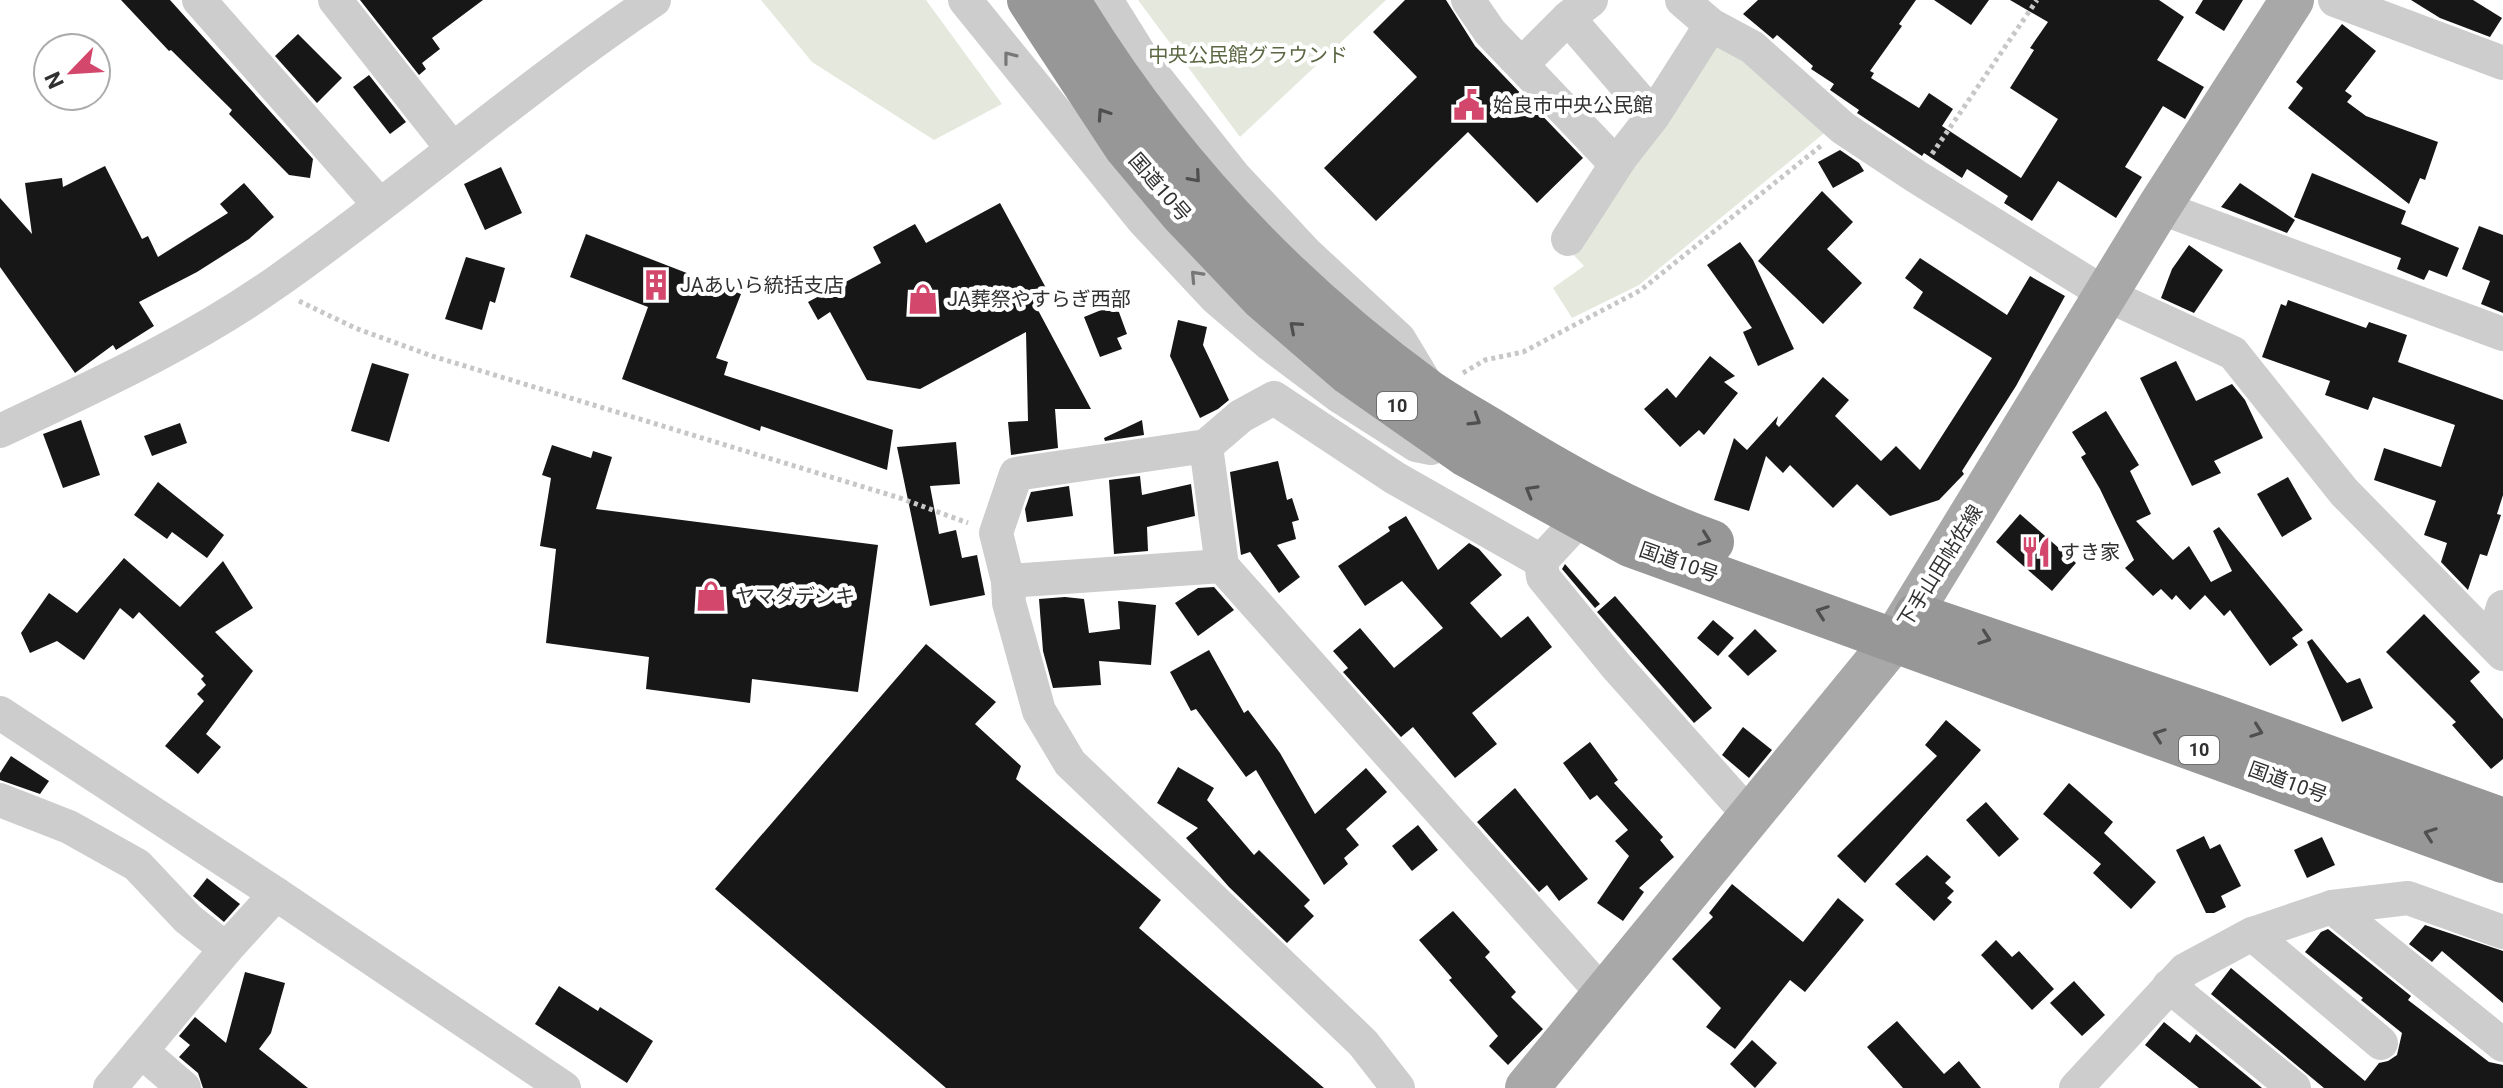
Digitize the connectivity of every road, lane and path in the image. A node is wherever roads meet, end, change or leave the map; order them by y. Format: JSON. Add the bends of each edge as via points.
{"nodes":[{"id":1,"x":199,"y":0,"type":"edge"},
{"id":2,"x":335,"y":0,"type":"edge"},
{"id":3,"x":965,"y":0,"type":"edge"},
{"id":4,"x":1029,"y":0,"type":"edge"},
{"id":5,"x":1068,"y":0,"type":"edge"},
{"id":6,"x":1106,"y":0,"type":"edge"},
{"id":7,"x":1468,"y":0,"type":"edge"},
{"id":8,"x":1682,"y":0,"type":"edge"},
{"id":9,"x":2037,"y":0,"type":"edge"},
{"id":10,"x":2292,"y":0,"type":"edge"},
{"id":11,"x":2335,"y":0,"type":"edge"},
{"id":12,"x":650,"y":1,"type":"edge"},
{"id":13,"x":1579,"y":9,"type":"edge"},
{"id":14,"x":1711,"y":25,"type":"junction"},
{"id":15,"x":2503,"y":63,"type":"edge"},
{"id":16,"x":1522,"y":64,"type":"junction"},
{"id":17,"x":1653,"y":116,"type":"junction"},
{"id":18,"x":1843,"y":128,"type":"junction"},
{"id":19,"x":451,"y":147,"type":"junction"},
{"id":20,"x":1616,"y":164,"type":"junction"},
{"id":21,"x":1917,"y":177,"type":"junction"},
{"id":22,"x":379,"y":204,"type":"junction"},
{"id":23,"x":2159,"y":207,"type":"junction"},
{"id":24,"x":1568,"y":239,"type":"dead end"},
{"id":25,"x":277,"y":282,"type":"junction"},
{"id":26,"x":2107,"y":295,"type":"junction"},
{"id":27,"x":2503,"y":334,"type":"edge"},
{"id":28,"x":1431,"y":392,"type":"junction"},
{"id":29,"x":0,"y":431,"type":"edge"},
{"id":30,"x":1206,"y":446,"type":"junction"},
{"id":31,"x":1466,"y":455,"type":"junction"},
{"id":32,"x":1580,"y":519,"type":"junction"},
{"id":33,"x":996,"y":533,"type":"junction"},
{"id":34,"x":1541,"y":561,"type":"junction"},
{"id":35,"x":1222,"y":566,"type":"junction"},
{"id":36,"x":1008,"y":581,"type":"junction"},
{"id":37,"x":2503,"y":607,"type":"edge"},
{"id":38,"x":1903,"y":626,"type":"junction"},
{"id":39,"x":2497,"y":648,"type":"edge"},
{"id":40,"x":0,"y":713,"type":"edge"},
{"id":41,"x":0,"y":800,"type":"edge"},
{"id":42,"x":1750,"y":816,"type":"junction"},
{"id":43,"x":2503,"y":820,"type":"edge"},
{"id":44,"x":2503,"y":861,"type":"edge"},
{"id":45,"x":276,"y":894,"type":"junction"},
{"id":46,"x":2332,"y":907,"type":"junction"},
{"id":47,"x":2503,"y":932,"type":"edge"},
{"id":48,"x":2252,"y":934,"type":"junction"},
{"id":49,"x":226,"y":949,"type":"junction"},
{"id":50,"x":2169,"y":986,"type":"junction"},
{"id":51,"x":1605,"y":996,"type":"junction"},
{"id":52,"x":2381,"y":1043,"type":"dead end"},
{"id":53,"x":2503,"y":1045,"type":"edge"},
{"id":54,"x":141,"y":1051,"type":"junction"},
{"id":55,"x":110,"y":1088,"type":"edge"},
{"id":56,"x":184,"y":1088,"type":"edge"},
{"id":57,"x":564,"y":1088,"type":"edge"},
{"id":58,"x":1398,"y":1088,"type":"edge"},
{"id":59,"x":1527,"y":1088,"type":"edge"},
{"id":60,"x":2076,"y":1088,"type":"edge"},
{"id":61,"x":2294,"y":1088,"type":"edge"}],
"edges":[{"from":1,"to":22,"type":"street"},
{"from":2,"to":19,"type":"street"},
{"from":31,"to":3,"type":"street","one_way":true,"via":[[1416,445],[1390,429],[1271,345],[1215,297],[1144,221]]},
{"from":31,"to":4,"type":"highway","name":"国道10号","number":"10","one_way":true,"via":[[1349,373],[1262,298],[1125,146]]},
{"from":5,"to":28,"type":"highway","name":"国道10号","number":"10","one_way":true,"via":[[1139,107],[1260,250]]},
{"from":6,"to":28,"type":"street","via":[[1149,69],[1234,176],[1307,254],[1399,339]]},
{"from":7,"to":16,"type":"street"},
{"from":8,"to":14,"type":"street"},
{"from":9,"to":21,"type":"path"},
{"from":10,"to":23,"type":"main road","name":"下手山田帖佐線"},
{"from":11,"to":15,"type":"street"},
{"from":12,"to":19,"type":"street"},
{"from":13,"to":16,"type":"street"},
{"from":13,"to":17,"type":"street"},
{"from":14,"to":17,"type":"street"},
{"from":14,"to":18,"type":"street","via":[[1752,47]]},
{"from":16,"to":20,"type":"street"},
{"from":17,"to":20,"type":"street"},
{"from":18,"to":21,"type":"street"},
{"from":18,"to":28,"type":"path","via":[[1641,290],[1523,352],[1485,360]]},
{"from":19,"to":22,"type":"street"},
{"from":20,"to":24,"type":"street"},
{"from":21,"to":26,"type":"street"},
{"from":22,"to":25,"type":"street"},
{"from":23,"to":26,"type":"main road","name":"下手山田帖佐線"},
{"from":23,"to":27,"type":"street"},
{"from":25,"to":29,"type":"street","via":[[140,363]]},
{"from":25,"to":33,"type":"path","via":[[299,301],[355,328],[432,356],[900,498]]},
{"from":26,"to":38,"type":"main road","name":"下手山田帖佐線"},
{"from":26,"to":39,"type":"street","via":[[2233,353],[2344,492]]},
{"from":28,"to":38,"type":"highway","name":"国道10号","number":"10","one_way":true,"via":[[1574,481],[1657,522]]},
{"from":30,"to":33,"type":"street","via":[[1016,474]]},
{"from":30,"to":34,"type":"street","via":[[1241,416],[1274,398],[1395,478]]},
{"from":30,"to":35,"type":"street"},
{"from":32,"to":31,"type":"highway","name":"国道10号","number":"10","one_way":true},
{"from":32,"to":34,"type":"street"},
{"from":38,"to":32,"type":"highway","name":"国道10号","number":"10","one_way":true,"via":[[1630,545]]},
{"from":33,"to":36,"type":"street"},
{"from":34,"to":42,"type":"street","via":[[1543,577]]},
{"from":35,"to":36,"type":"street"},
{"from":35,"to":51,"type":"street"},
{"from":36,"to":58,"type":"street","via":[[1009,603],[1039,711],[1070,763],[1363,1043]]},
{"from":37,"to":39,"type":"street"},
{"from":38,"to":42,"type":"main road","name":"下手山田帖佐線"},
{"from":38,"to":43,"type":"highway","name":"国道10号","number":"10","one_way":true,"via":[[2214,716]]},
{"from":44,"to":38,"type":"highway","name":"国道10号","number":"10","one_way":true},
{"from":40,"to":45,"type":"street"},
{"from":41,"to":49,"type":"street","via":[[69,827],[137,865],[188,919]]},
{"from":42,"to":51,"type":"main road","name":"下手山田帖佐線"},
{"from":45,"to":49,"type":"street"},
{"from":45,"to":57,"type":"street"},
{"from":46,"to":47,"type":"street","via":[[2408,898]]},
{"from":46,"to":48,"type":"street"},
{"from":46,"to":53,"type":"street"},
{"from":48,"to":50,"type":"street","via":[[2185,970]]},
{"from":48,"to":52,"type":"street"},
{"from":49,"to":54,"type":"street"},
{"from":50,"to":60,"type":"street"},
{"from":50,"to":61,"type":"street"},
{"from":51,"to":59,"type":"main road","name":"下手山田帖佐線"},
{"from":54,"to":55,"type":"street"},
{"from":54,"to":56,"type":"street"}]}
